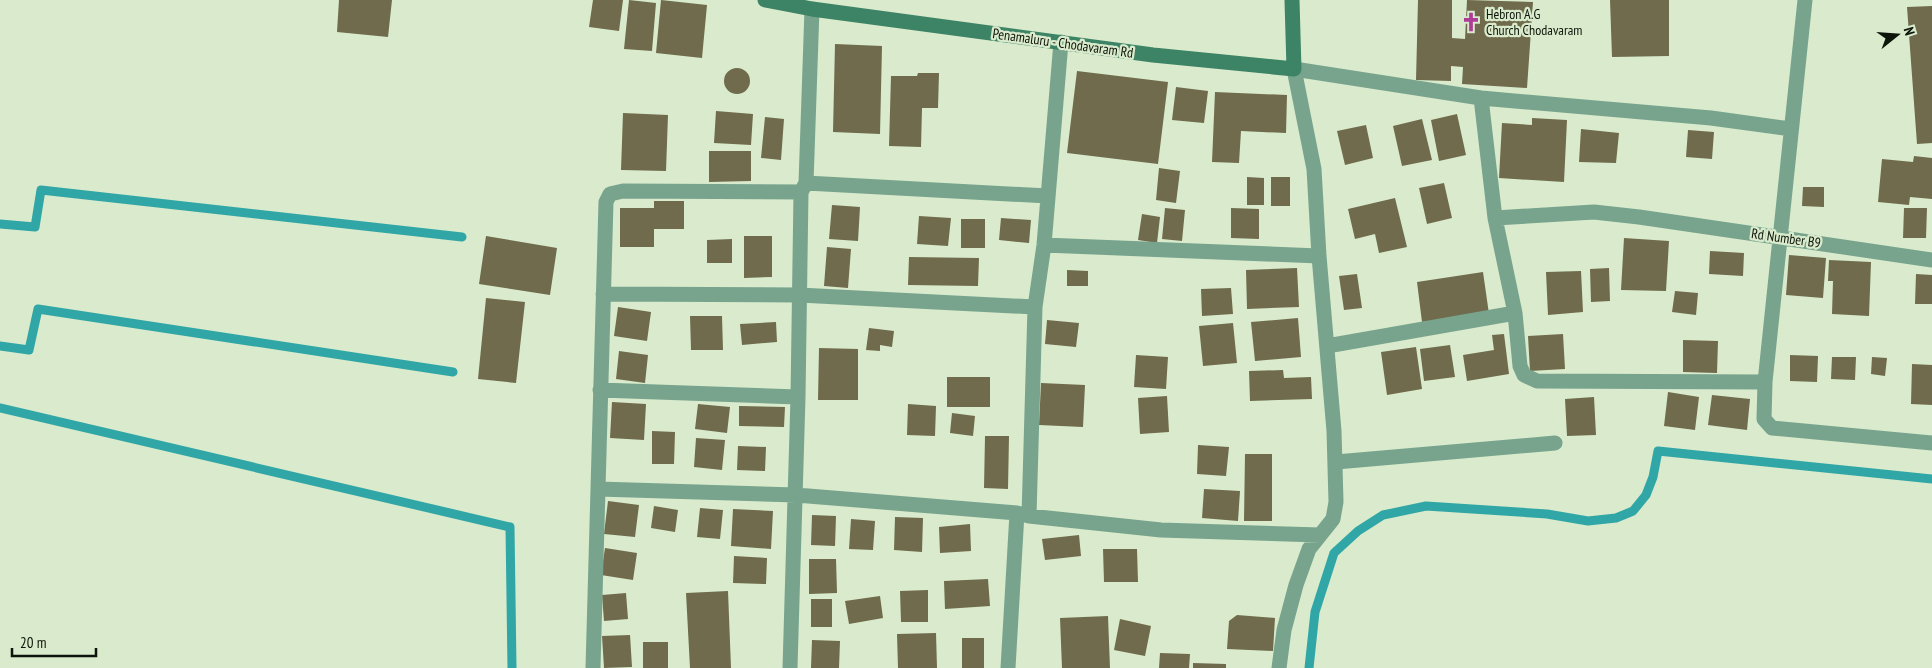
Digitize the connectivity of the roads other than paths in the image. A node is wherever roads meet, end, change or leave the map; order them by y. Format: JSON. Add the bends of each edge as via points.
{"nodes":[{"id":1,"x":765,"y":0,"type":"edge"},
{"id":2,"x":1292,"y":0,"type":"edge"},
{"id":3,"x":1805,"y":0,"type":"edge"},
{"id":4,"x":812,"y":9,"type":"junction"},
{"id":5,"x":1061,"y":42,"type":"junction"},
{"id":6,"x":1294,"y":70,"type":"junction"},
{"id":7,"x":1481,"y":98,"type":"junction"},
{"id":8,"x":1791,"y":129,"type":"junction"},
{"id":9,"x":803,"y":188,"type":"junction"},
{"id":10,"x":1048,"y":196,"type":"junction"},
{"id":11,"x":1494,"y":218,"type":"junction"},
{"id":12,"x":1780,"y":238,"type":"junction"},
{"id":13,"x":1044,"y":245,"type":"junction"},
{"id":14,"x":1319,"y":256,"type":"junction"},
{"id":15,"x":1932,"y":260,"type":"edge"},
{"id":16,"x":603,"y":294,"type":"junction"},
{"id":17,"x":799,"y":295,"type":"junction"},
{"id":18,"x":1035,"y":307,"type":"junction"},
{"id":19,"x":1515,"y":313,"type":"junction"},
{"id":20,"x":1327,"y":346,"type":"junction"},
{"id":21,"x":1765,"y":382,"type":"junction"},
{"id":22,"x":600,"y":390,"type":"junction"},
{"id":23,"x":798,"y":396,"type":"junction"},
{"id":24,"x":1932,"y":443,"type":"edge"},
{"id":25,"x":1555,"y":444,"type":"dead end"},
{"id":26,"x":1336,"y":462,"type":"junction"},
{"id":27,"x":598,"y":489,"type":"junction"},
{"id":28,"x":796,"y":495,"type":"junction"},
{"id":29,"x":1023,"y":515,"type":"junction"},
{"id":30,"x":1320,"y":535,"type":"junction"},
{"id":31,"x":593,"y":668,"type":"edge"},
{"id":32,"x":790,"y":668,"type":"edge"},
{"id":33,"x":1008,"y":668,"type":"edge"},
{"id":34,"x":1279,"y":668,"type":"edge"}],
"edges":[{"from":1,"to":4,"type":"street","name":"Penamaluru - Chodavaram Rd"},
{"from":2,"to":6,"type":"street"},
{"from":3,"to":8,"type":"street"},
{"from":4,"to":5,"type":"street","name":"Penamaluru - Chodavaram Rd"},
{"from":4,"to":9,"type":"street"},
{"from":5,"to":6,"type":"street","name":"Penamaluru - Chodavaram Rd"},
{"from":5,"to":10,"type":"street"},
{"from":6,"to":7,"type":"street"},
{"from":6,"to":14,"type":"street","via":[[1314,169]]},
{"from":7,"to":8,"type":"street","via":[[1711,118]]},
{"from":7,"to":11,"type":"street"},
{"from":8,"to":12,"type":"street"},
{"from":9,"to":10,"type":"street"},
{"from":9,"to":16,"type":"street","via":[[623,191],[610,194],[606,202]]},
{"from":9,"to":17,"type":"street"},
{"from":10,"to":13,"type":"street"},
{"from":11,"to":12,"type":"street","name":"Rd Number B9","via":[[1594,212]]},
{"from":11,"to":19,"type":"street"},
{"from":12,"to":15,"type":"street","name":"Rd Number B9"},
{"from":12,"to":21,"type":"street"},
{"from":13,"to":14,"type":"street"},
{"from":13,"to":18,"type":"street"},
{"from":14,"to":20,"type":"street"},
{"from":16,"to":17,"type":"street"},
{"from":16,"to":22,"type":"street"},
{"from":17,"to":18,"type":"street"},
{"from":17,"to":23,"type":"street"},
{"from":18,"to":29,"type":"street"},
{"from":19,"to":20,"type":"street"},
{"from":19,"to":21,"type":"street","via":[[1520,366],[1524,375],[1537,380]]},
{"from":20,"to":26,"type":"street"},
{"from":21,"to":24,"type":"street","via":[[1764,419],[1772,428]]},
{"from":22,"to":23,"type":"street"},
{"from":22,"to":27,"type":"street"},
{"from":23,"to":28,"type":"street"},
{"from":25,"to":26,"type":"street"},
{"from":26,"to":30,"type":"street","via":[[1333,519]]},
{"from":27,"to":28,"type":"street"},
{"from":27,"to":31,"type":"street"},
{"from":28,"to":29,"type":"street"},
{"from":28,"to":32,"type":"street"},
{"from":29,"to":30,"type":"street","via":[[1161,530]]},
{"from":29,"to":33,"type":"street"},
{"from":30,"to":34,"type":"street","via":[[1309,549],[1296,585],[1284,630]]}]}
